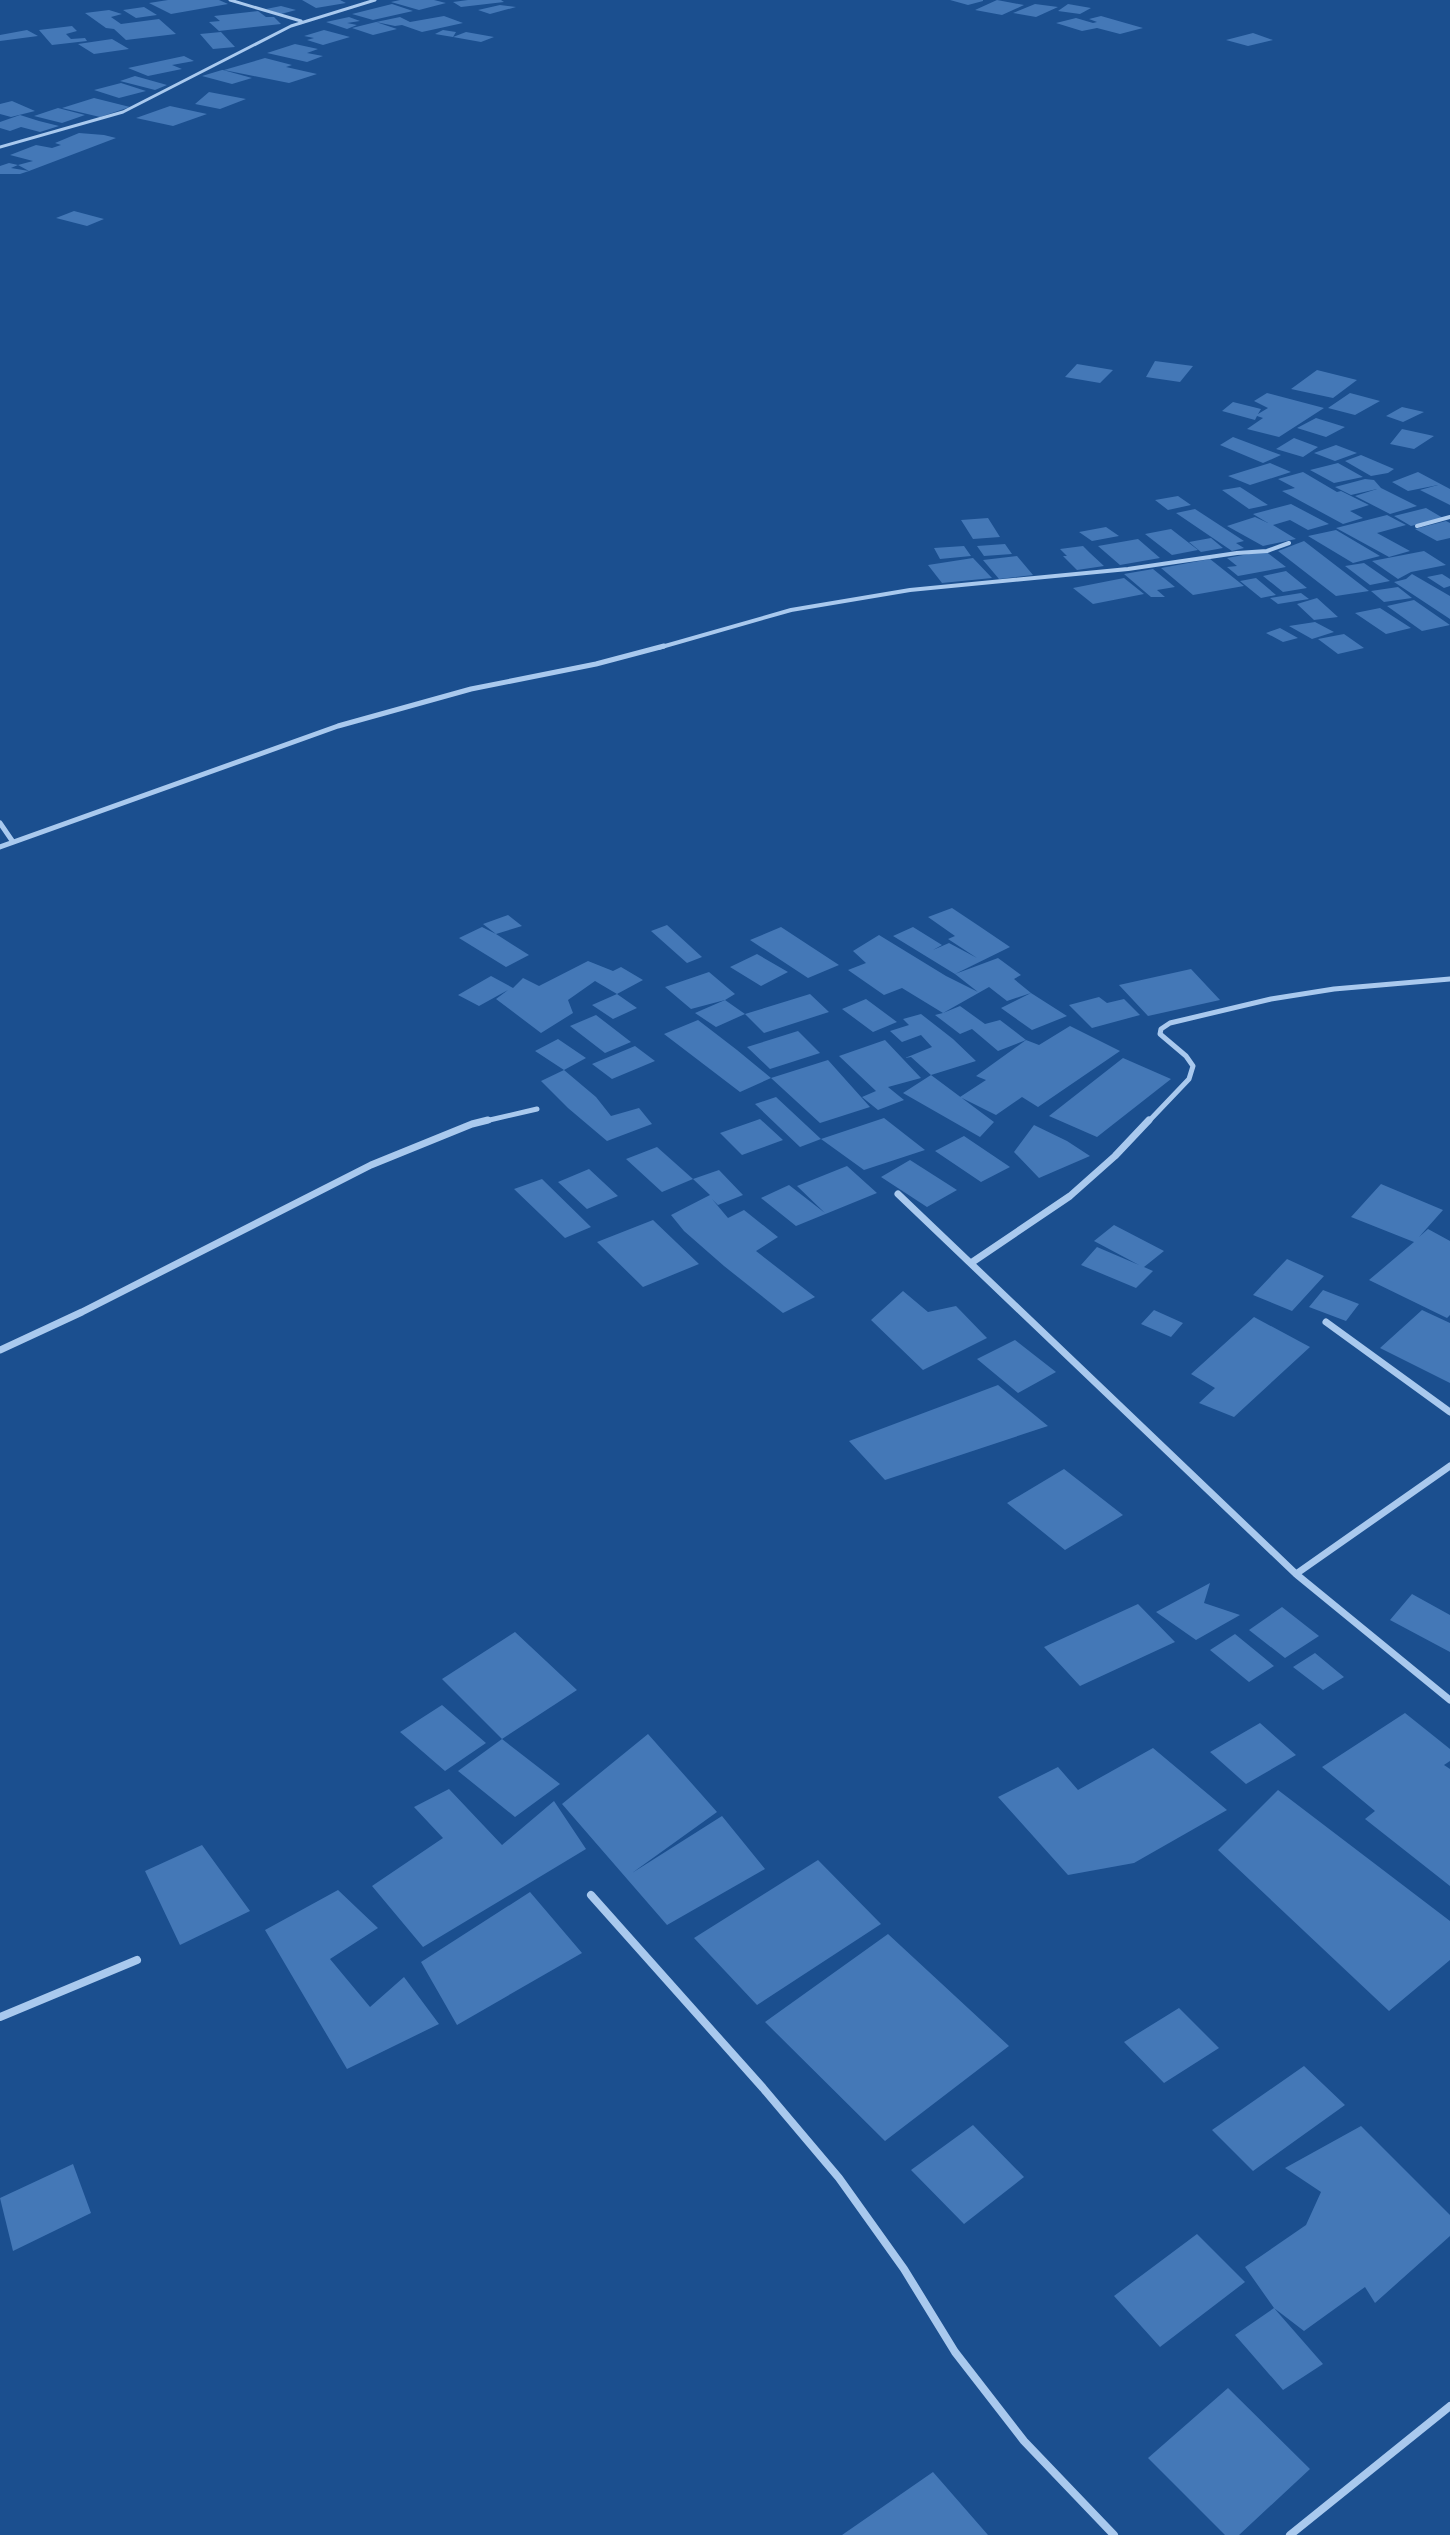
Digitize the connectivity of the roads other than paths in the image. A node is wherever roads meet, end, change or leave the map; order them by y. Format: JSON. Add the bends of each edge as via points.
{"nodes":[{"id":1,"x":230,"y":0,"type":"edge"},
{"id":2,"x":375,"y":0,"type":"edge"},
{"id":3,"x":302,"y":21,"type":"junction"},
{"id":4,"x":0,"y":147,"type":"edge"},
{"id":5,"x":1450,"y":517,"type":"edge"},
{"id":6,"x":1417,"y":526,"type":"dead end"},
{"id":7,"x":1289,"y":543,"type":"dead end"},
{"id":8,"x":0,"y":823,"type":"edge"},
{"id":9,"x":13,"y":842,"type":"junction"},
{"id":10,"x":0,"y":847,"type":"edge"},
{"id":11,"x":1450,"y":979,"type":"edge"},
{"id":12,"x":537,"y":1109,"type":"dead end"},
{"id":13,"x":898,"y":1194,"type":"dead end"},
{"id":14,"x":971,"y":1263,"type":"junction"},
{"id":15,"x":1326,"y":1322,"type":"dead end"},
{"id":16,"x":0,"y":1350,"type":"edge"},
{"id":17,"x":1450,"y":1412,"type":"edge"},
{"id":18,"x":1450,"y":1466,"type":"edge"},
{"id":19,"x":1296,"y":1574,"type":"junction"},
{"id":20,"x":1450,"y":1700,"type":"edge"},
{"id":21,"x":591,"y":1895,"type":"dead end"},
{"id":22,"x":137,"y":1960,"type":"dead end"},
{"id":23,"x":0,"y":2018,"type":"edge"},
{"id":24,"x":1450,"y":2406,"type":"edge"},
{"id":25,"x":1114,"y":2535,"type":"edge"},
{"id":26,"x":1290,"y":2535,"type":"edge"}],
"edges":[{"from":1,"to":3,"type":"street"},
{"from":2,"to":3,"type":"street"},
{"from":3,"to":4,"type":"street","via":[[123,112]]},
{"from":5,"to":6,"type":"street"},
{"from":7,"to":9,"type":"street","via":[[1267,551],[910,590],[791,610],[596,664],[471,689],[338,726]]},
{"from":8,"to":9,"type":"street"},
{"from":9,"to":10,"type":"street"},
{"from":11,"to":14,"type":"street","via":[[1334,988],[1170,1023],[1160,1034],[1187,1056],[1193,1066],[1189,1079],[1115,1156],[1070,1196]]},
{"from":12,"to":16,"type":"street","via":[[472,1124],[371,1165]]},
{"from":13,"to":14,"type":"street"},
{"from":14,"to":19,"type":"street"},
{"from":15,"to":17,"type":"street"},
{"from":18,"to":19,"type":"street"},
{"from":19,"to":20,"type":"street"},
{"from":21,"to":25,"type":"street","via":[[839,2178],[904,2269],[955,2352],[1024,2441]]},
{"from":22,"to":23,"type":"street"},
{"from":24,"to":26,"type":"street"}]}
